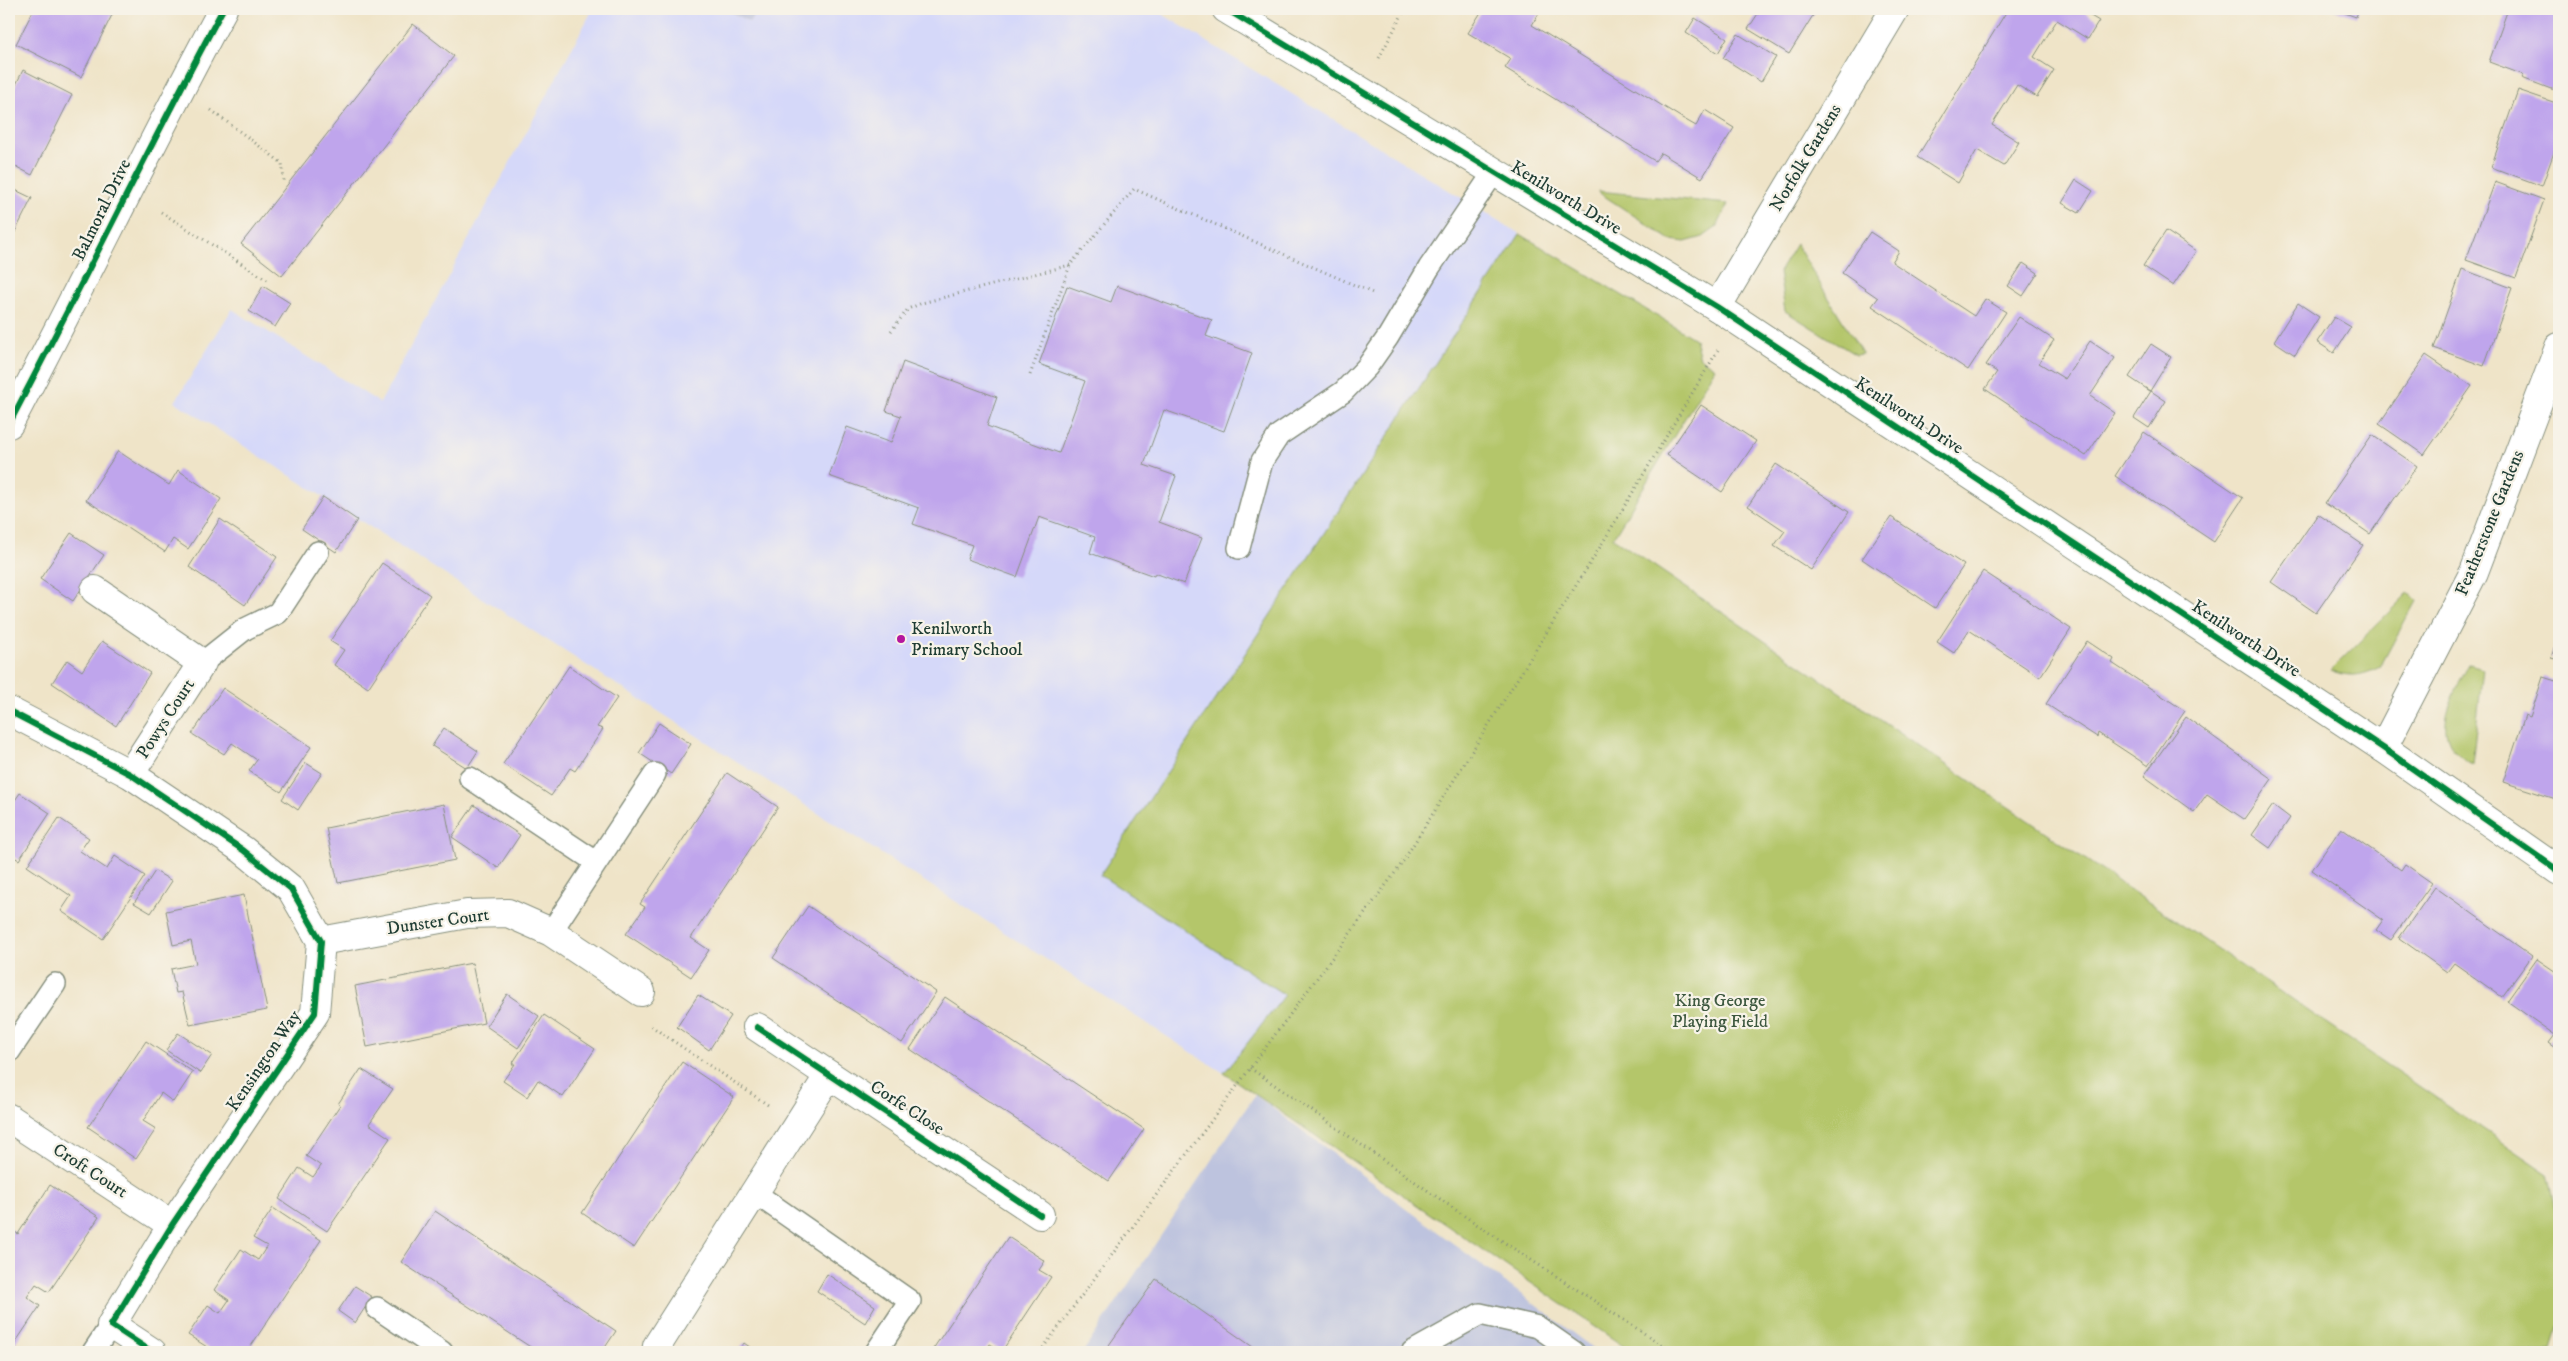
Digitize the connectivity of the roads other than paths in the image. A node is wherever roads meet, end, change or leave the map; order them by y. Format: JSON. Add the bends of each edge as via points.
{"nodes":[{"id":1,"x":223,"y":9,"type":"edge"},
{"id":2,"x":1226,"y":9,"type":"edge"},
{"id":3,"x":1895,"y":9,"type":"edge"},
{"id":4,"x":1494,"y":172,"type":"junction"},
{"id":5,"x":1727,"y":314,"type":"junction"},
{"id":6,"x":2559,"y":347,"type":"edge"},
{"id":7,"x":9,"y":424,"type":"edge"},
{"id":8,"x":1239,"y":548,"type":"dead end"},
{"id":9,"x":318,"y":552,"type":"dead end"},
{"id":10,"x":95,"y":590,"type":"dead end"},
{"id":11,"x":202,"y":663,"type":"junction"},
{"id":12,"x":9,"y":711,"type":"edge"},
{"id":13,"x":2383,"y":748,"type":"junction"},
{"id":14,"x":130,"y":774,"type":"junction"},
{"id":15,"x":655,"y":774,"type":"dead end"},
{"id":16,"x":470,"y":778,"type":"dead end"},
{"id":17,"x":596,"y":862,"type":"junction"},
{"id":18,"x":2559,"y":871,"type":"edge"},
{"id":19,"x":551,"y":932,"type":"junction"},
{"id":20,"x":321,"y":941,"type":"junction"},
{"id":21,"x":55,"y":984,"type":"dead end"},
{"id":22,"x":641,"y":992,"type":"road end"},
{"id":23,"x":757,"y":1027,"type":"dead end"},
{"id":24,"x":9,"y":1052,"type":"edge"},
{"id":25,"x":829,"y":1075,"type":"junction"},
{"id":26,"x":9,"y":1118,"type":"edge"},
{"id":27,"x":755,"y":1193,"type":"junction"},
{"id":28,"x":1040,"y":1214,"type":"dead end"},
{"id":29,"x":172,"y":1225,"type":"junction"},
{"id":30,"x":377,"y":1308,"type":"dead end"},
{"id":31,"x":111,"y":1325,"type":"junction"},
{"id":32,"x":93,"y":1352,"type":"edge"},
{"id":33,"x":152,"y":1352,"type":"edge"},
{"id":34,"x":442,"y":1352,"type":"edge"},
{"id":35,"x":656,"y":1352,"type":"edge"},
{"id":36,"x":876,"y":1352,"type":"edge"},
{"id":37,"x":1412,"y":1352,"type":"edge"},
{"id":38,"x":1574,"y":1352,"type":"edge"}],
"edges":[{"from":1,"to":7,"type":"street","name":"Balmoral Drive"},
{"from":2,"to":4,"type":"street","name":"Kenilworth Drive"},
{"from":3,"to":5,"type":"street","name":"Norfolk Gardens"},
{"from":4,"to":5,"type":"street","name":"Kenilworth Drive"},
{"from":4,"to":8,"type":"lane","via":[[1367,367],[1343,392],[1279,434],[1262,460]]},
{"from":5,"to":13,"type":"street","name":"Kenilworth Drive"},
{"from":6,"to":13,"type":"street","name":"Featherstone Gardens","via":[[2474,572]]},
{"from":9,"to":11,"type":"lane","name":"Powys Court","via":[[278,613],[246,629]]},
{"from":10,"to":11,"type":"street","name":"Powys Court"},
{"from":11,"to":14,"type":"street","name":"Powys Court"},
{"from":12,"to":14,"type":"street"},
{"from":13,"to":18,"type":"street","name":"Kenilworth Drive"},
{"from":14,"to":20,"type":"street","via":[[243,850],[291,889]]},
{"from":15,"to":17,"type":"lane"},
{"from":16,"to":17,"type":"lane"},
{"from":17,"to":19,"type":"lane"},
{"from":19,"to":20,"type":"street","name":"Dunster Court","via":[[508,913],[467,914]]},
{"from":19,"to":22,"type":"street","name":"Dunster Court"},
{"from":20,"to":29,"type":"street","name":"Kensington Way","via":[[315,1013]]},
{"from":21,"to":24,"type":"lane"},
{"from":23,"to":25,"type":"street","name":"Corfe Close"},
{"from":25,"to":27,"type":"street"},
{"from":25,"to":28,"type":"street","name":"Corfe Close"},
{"from":26,"to":29,"type":"street","name":"Croft Court"},
{"from":27,"to":35,"type":"street"},
{"from":27,"to":36,"type":"lane","via":[[910,1301]]},
{"from":29,"to":31,"type":"street","name":"Kensington Way"},
{"from":30,"to":34,"type":"lane"},
{"from":31,"to":32,"type":"lane","name":"Kensington Way"},
{"from":31,"to":33,"type":"street"},
{"from":37,"to":38,"type":"lane","via":[[1480,1314],[1538,1327]]}]}
